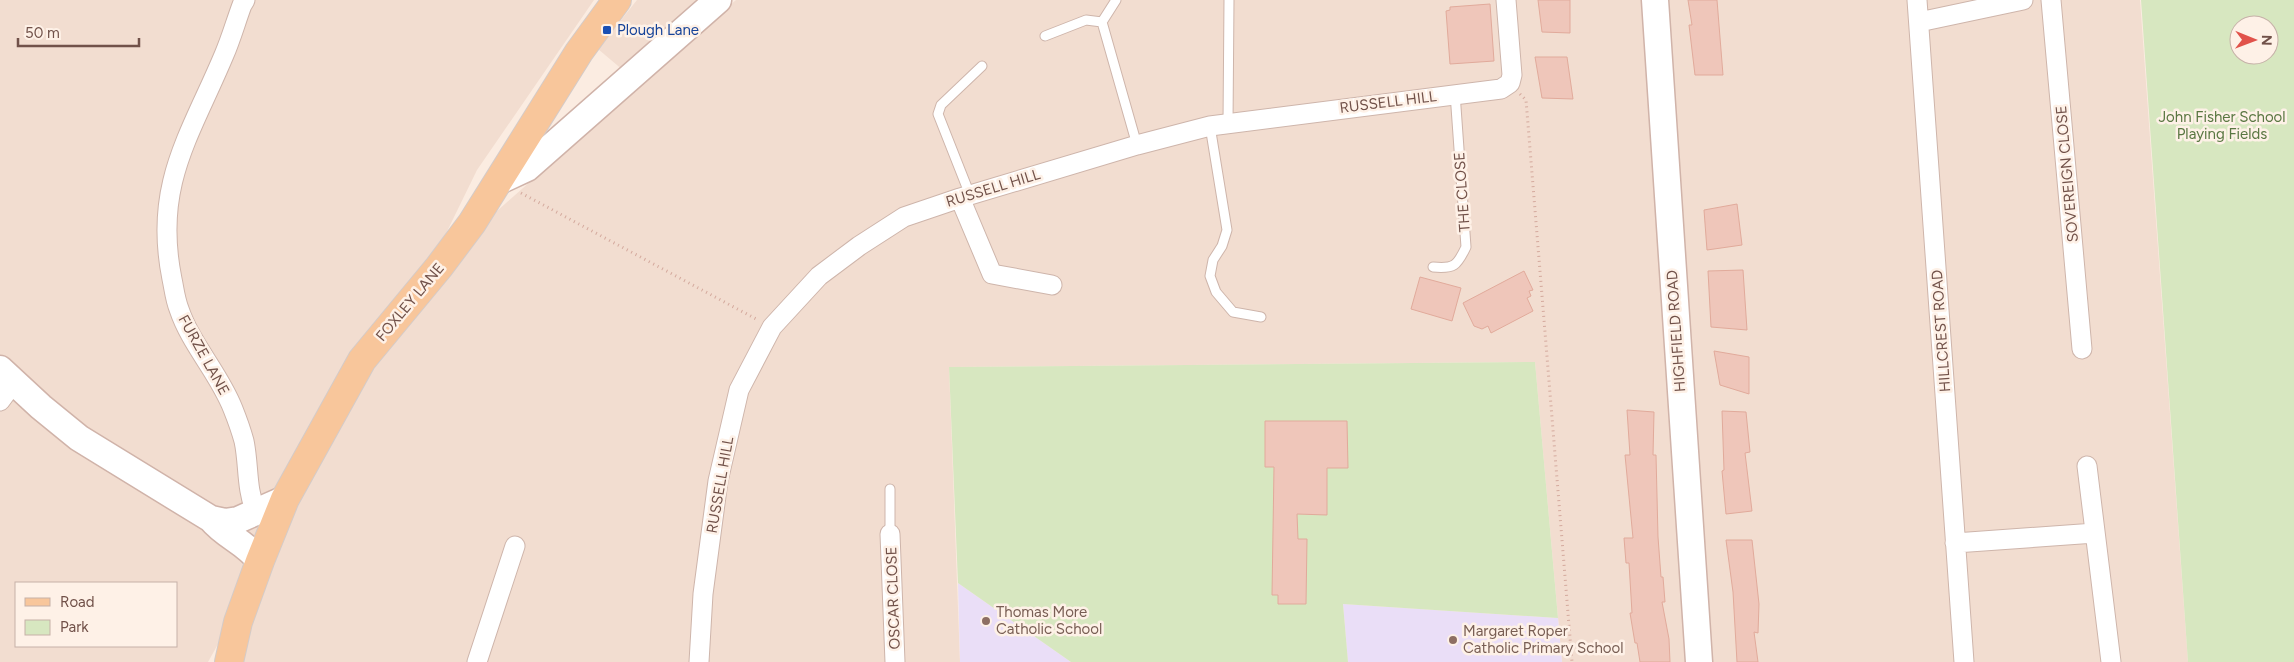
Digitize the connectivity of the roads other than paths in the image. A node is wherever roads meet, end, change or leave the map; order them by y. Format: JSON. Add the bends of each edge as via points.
{"nodes":[{"id":1,"x":617,"y":0,"type":"edge"},
{"id":2,"x":718,"y":0,"type":"edge"},
{"id":3,"x":1116,"y":0,"type":"edge"},
{"id":4,"x":1228,"y":0,"type":"edge"},
{"id":5,"x":1506,"y":0,"type":"edge"},
{"id":6,"x":1655,"y":0,"type":"edge"},
{"id":7,"x":1918,"y":0,"type":"edge"},
{"id":8,"x":2023,"y":0,"type":"edge"},
{"id":9,"x":2051,"y":0,"type":"edge"},
{"id":10,"x":243,"y":2,"type":"edge"},
{"id":11,"x":1102,"y":22,"type":"junction"},
{"id":12,"x":1919,"y":22,"type":"junction"},
{"id":13,"x":1045,"y":36,"type":"dead end"},
{"id":14,"x":982,"y":66,"type":"dead end"},
{"id":15,"x":1455,"y":93,"type":"junction"},
{"id":16,"x":1219,"y":124,"type":"junction"},
{"id":17,"x":1137,"y":145,"type":"junction"},
{"id":18,"x":499,"y":181,"type":"junction"},
{"id":19,"x":965,"y":196,"type":"junction"},
{"id":20,"x":1433,"y":267,"type":"dead end"},
{"id":21,"x":1052,"y":285,"type":"dead end"},
{"id":22,"x":1261,"y":317,"type":"dead end"},
{"id":23,"x":2082,"y":349,"type":"dead end"},
{"id":24,"x":5,"y":384,"type":"edge"},
{"id":25,"x":2087,"y":466,"type":"dead end"},
{"id":26,"x":890,"y":489,"type":"dead end"},
{"id":27,"x":285,"y":499,"type":"junction"},
{"id":28,"x":256,"y":512,"type":"junction"},
{"id":29,"x":211,"y":519,"type":"junction"},
{"id":30,"x":2095,"y":533,"type":"junction"},
{"id":31,"x":890,"y":534,"type":"joint"},
{"id":32,"x":1955,"y":544,"type":"junction"},
{"id":33,"x":514,"y":546,"type":"dead end"},
{"id":34,"x":260,"y":561,"type":"junction"},
{"id":35,"x":238,"y":622,"type":"junction"},
{"id":36,"x":214,"y":662,"type":"edge"},
{"id":37,"x":229,"y":662,"type":"edge"},
{"id":38,"x":477,"y":662,"type":"edge"},
{"id":39,"x":699,"y":662,"type":"edge"},
{"id":40,"x":895,"y":662,"type":"edge"},
{"id":41,"x":1699,"y":662,"type":"edge"},
{"id":42,"x":1964,"y":662,"type":"edge"},
{"id":43,"x":2111,"y":662,"type":"edge"}],
"edges":[{"from":1,"to":18,"type":"main road","name":"FOXLEY LANE","via":[[579,52]]},
{"from":2,"to":18,"type":"street","via":[[526,168]]},
{"from":3,"to":11,"type":"lane"},
{"from":4,"to":16,"type":"lane"},
{"from":5,"to":15,"type":"street","name":"RUSSELL HILL","via":[[1510,83],[1501,89]]},
{"from":6,"to":41,"type":"street","name":"HIGHFIELD ROAD"},
{"from":7,"to":12,"type":"street","name":"HILLCREST ROAD"},
{"from":8,"to":12,"type":"street"},
{"from":9,"to":23,"type":"street","name":"SOVEREIGN CLOSE"},
{"from":10,"to":28,"type":"street","name":"FURZE LANE","via":[[225,54],[176,168],[168,202],[166,233],[178,308],[190,334],[220,380],[232,408],[244,440],[251,498]]},
{"from":11,"to":13,"type":"lane","via":[[1086,20]]},
{"from":11,"to":17,"type":"lane"},
{"from":12,"to":32,"type":"street","name":"HILLCREST ROAD"},
{"from":14,"to":19,"type":"lane","via":[[941,105],[938,114]]},
{"from":15,"to":16,"type":"street","name":"RUSSELL HILL"},
{"from":15,"to":20,"type":"lane","name":"THE CLOSE","via":[[1466,248],[1459,262],[1448,268]]},
{"from":16,"to":17,"type":"street","name":"RUSSELL HILL"},
{"from":16,"to":22,"type":"lane","via":[[1227,230],[1213,260],[1210,276],[1216,292],[1234,312]]},
{"from":17,"to":19,"type":"street","name":"RUSSELL HILL"},
{"from":18,"to":27,"type":"main road","name":"FOXLEY LANE","via":[[439,267],[362,360]]},
{"from":19,"to":21,"type":"street","via":[[992,274]]},
{"from":19,"to":39,"type":"street","name":"RUSSELL HILL","via":[[904,217],[859,246],[819,276],[772,327],[739,390],[718,481]]},
{"from":24,"to":29,"type":"street","via":[[79,438]]},
{"from":25,"to":30,"type":"street"},
{"from":26,"to":31,"type":"lane"},
{"from":27,"to":28,"type":"street"},
{"from":27,"to":34,"type":"main road","name":"FOXLEY LANE"},
{"from":28,"to":29,"type":"street","via":[[231,522]]},
{"from":29,"to":34,"type":"street","via":[[220,529],[244,543]]},
{"from":30,"to":32,"type":"street"},
{"from":30,"to":43,"type":"street"},
{"from":31,"to":40,"type":"street","name":"OSCAR CLOSE"},
{"from":32,"to":42,"type":"street","name":"HILLCREST ROAD"},
{"from":33,"to":38,"type":"street"},
{"from":34,"to":35,"type":"main road","name":"FOXLEY LANE"},
{"from":35,"to":36,"type":"main road"},
{"from":35,"to":37,"type":"main road"}]}
